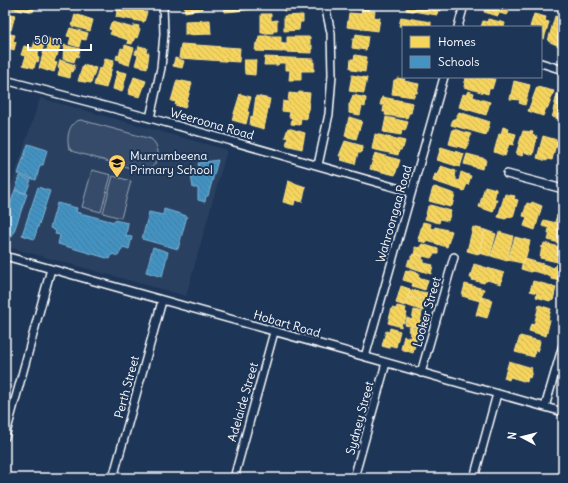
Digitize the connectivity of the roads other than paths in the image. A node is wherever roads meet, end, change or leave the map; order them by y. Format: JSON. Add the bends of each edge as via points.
{"nodes":[{"id":1,"x":163,"y":5,"type":"edge"},
{"id":2,"x":326,"y":5,"type":"edge"},
{"id":3,"x":464,"y":5,"type":"edge"},
{"id":4,"x":458,"y":26,"type":"edge"},
{"id":5,"x":542,"y":63,"type":"edge"},
{"id":6,"x":563,"y":70,"type":"edge"},
{"id":7,"x":444,"y":78,"type":"edge"},
{"id":8,"x":5,"y":80,"type":"edge"},
{"id":9,"x":150,"y":118,"type":"junction"},
{"id":10,"x":318,"y":165,"type":"junction"},
{"id":11,"x":507,"y":174,"type":"dead end"},
{"id":12,"x":563,"y":189,"type":"edge"},
{"id":13,"x":412,"y":192,"type":"junction"},
{"id":14,"x":5,"y":256,"type":"edge"},
{"id":15,"x":454,"y":257,"type":"dead end"},
{"id":16,"x":51,"y":269,"type":"junction"},
{"id":17,"x":162,"y":301,"type":"junction"},
{"id":18,"x":274,"y":332,"type":"junction"},
{"id":19,"x":563,"y":345,"type":"edge"},
{"id":20,"x":365,"y":357,"type":"junction"},
{"id":21,"x":386,"y":363,"type":"junction"},
{"id":22,"x":421,"y":373,"type":"junction"},
{"id":23,"x":497,"y":394,"type":"junction"},
{"id":24,"x":545,"y":407,"type":"junction"},
{"id":25,"x":563,"y":412,"type":"edge"},
{"id":26,"x":5,"y":437,"type":"edge"},
{"id":27,"x":113,"y":478,"type":"edge"},
{"id":28,"x":234,"y":478,"type":"edge"},
{"id":29,"x":354,"y":478,"type":"edge"},
{"id":30,"x":474,"y":478,"type":"edge"}],
"edges":[{"from":1,"to":9,"type":"street","via":[[161,68]]},
{"from":2,"to":10,"type":"street","via":[[331,33],[332,74],[329,114]]},
{"from":3,"to":4,"type":"street"},
{"from":5,"to":6,"type":"street"},
{"from":7,"to":13,"type":"street","name":"Wahroongaa Road"},
{"from":8,"to":9,"type":"street","name":"Weeroona Road"},
{"from":9,"to":10,"type":"street","name":"Weeroona Road"},
{"from":10,"to":13,"type":"street","name":"Weeroona Road"},
{"from":11,"to":12,"type":"street"},
{"from":13,"to":20,"type":"street","name":"Wahroongaa Road"},
{"from":14,"to":16,"type":"street","name":"Hobart Road"},
{"from":15,"to":22,"type":"street","name":"Looker Street"},
{"from":16,"to":17,"type":"street","name":"Hobart Road"},
{"from":16,"to":26,"type":"street"},
{"from":17,"to":18,"type":"street","name":"Hobart Road"},
{"from":17,"to":27,"type":"street","name":"Perth Street"},
{"from":18,"to":20,"type":"street","name":"Hobart Road"},
{"from":18,"to":28,"type":"street","name":"Adelaide Street"},
{"from":19,"to":24,"type":"street"},
{"from":20,"to":21,"type":"street","name":"Hobart Road"},
{"from":21,"to":22,"type":"street","name":"Hobart Road"},
{"from":21,"to":29,"type":"street","name":"Sydney Street"},
{"from":22,"to":23,"type":"street","name":"Hobart Road"},
{"from":23,"to":24,"type":"street","name":"Hobart Road"},
{"from":23,"to":30,"type":"street"},
{"from":24,"to":25,"type":"street","name":"Hobart Road"}]}
